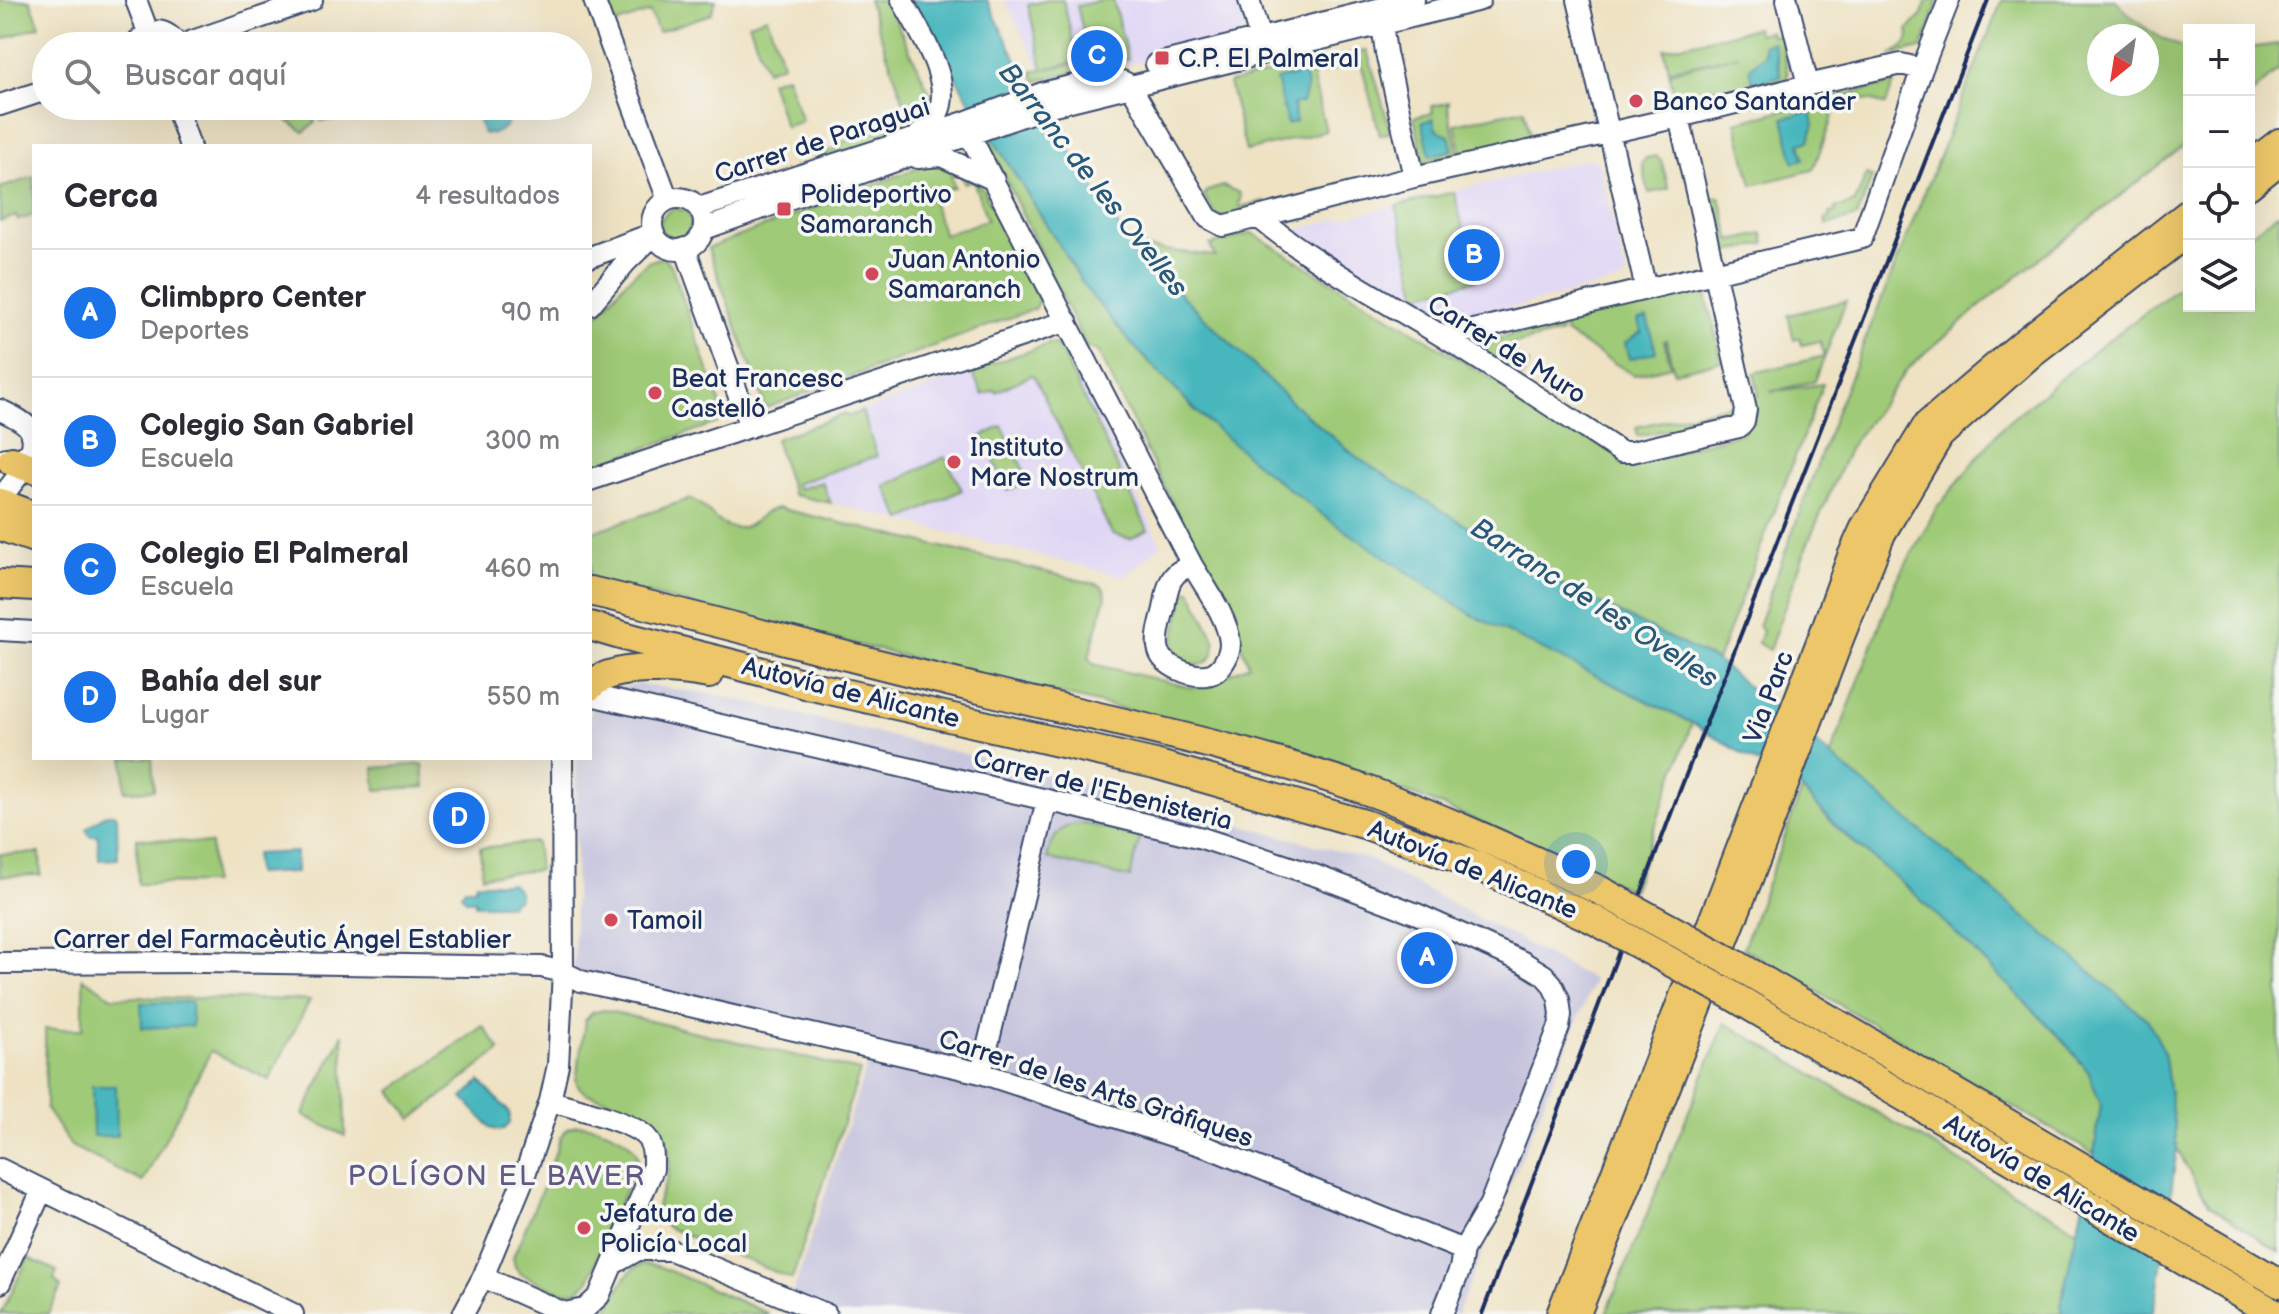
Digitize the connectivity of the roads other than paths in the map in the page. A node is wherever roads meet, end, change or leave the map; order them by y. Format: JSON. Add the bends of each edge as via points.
{"nodes":[{"id":1,"x":136,"y":0,"type":"edge"},
{"id":2,"x":312,"y":0,"type":"edge"},
{"id":3,"x":594,"y":0,"type":"edge"},
{"id":4,"x":902,"y":0,"type":"edge"},
{"id":5,"x":1249,"y":0,"type":"edge"},
{"id":6,"x":1414,"y":0,"type":"edge"},
{"id":7,"x":1480,"y":0,"type":"edge"},
{"id":8,"x":1578,"y":0,"type":"edge"},
{"id":9,"x":1787,"y":0,"type":"edge"},
{"id":10,"x":1949,"y":0,"type":"edge"},
{"id":11,"x":1386,"y":15,"type":"junction"},
{"id":12,"x":141,"y":32,"type":"edge"},
{"id":13,"x":219,"y":32,"type":"edge"},
{"id":14,"x":1256,"y":47,"type":"junction"},
{"id":15,"x":1922,"y":69,"type":"junction"},
{"id":16,"x":1130,"y":85,"type":"junction"},
{"id":17,"x":1808,"y":85,"type":"junction"},
{"id":18,"x":1067,"y":87,"type":"junction"},
{"id":19,"x":32,"y":95,"type":"edge"},
{"id":20,"x":1046,"y":100,"type":"junction"},
{"id":21,"x":0,"y":105,"type":"edge"},
{"id":22,"x":1679,"y":117,"type":"junction"},
{"id":23,"x":181,"y":120,"type":"edge"},
{"id":24,"x":966,"y":129,"type":"junction"},
{"id":25,"x":1610,"y":132,"type":"junction"},
{"id":26,"x":917,"y":137,"type":"junction"},
{"id":27,"x":2279,"y":141,"type":"edge"},
{"id":28,"x":189,"y":144,"type":"edge"},
{"id":29,"x":2255,"y":159,"type":"edge"},
{"id":30,"x":898,"y":160,"type":"junction"},
{"id":31,"x":2279,"y":163,"type":"edge"},
{"id":32,"x":1414,"y":177,"type":"junction"},
{"id":33,"x":994,"y":180,"type":"junction"},
{"id":34,"x":2255,"y":182,"type":"edge"},
{"id":35,"x":668,"y":200,"type":"junction"},
{"id":36,"x":699,"y":208,"type":"junction"},
{"id":37,"x":2183,"y":216,"type":"edge"},
{"id":38,"x":1259,"y":218,"type":"junction"},
{"id":39,"x":704,"y":229,"type":"junction"},
{"id":40,"x":654,"y":234,"type":"junction"},
{"id":41,"x":2183,"y":238,"type":"edge"},
{"id":42,"x":685,"y":248,"type":"junction"},
{"id":43,"x":592,"y":256,"type":"edge"},
{"id":44,"x":1715,"y":273,"type":"junction"},
{"id":45,"x":1646,"y":289,"type":"junction"},
{"id":46,"x":592,"y":303,"type":"edge"},
{"id":47,"x":1067,"y":321,"type":"junction"},
{"id":48,"x":1444,"y":337,"type":"junction"},
{"id":49,"x":13,"y":411,"type":"edge"},
{"id":50,"x":750,"y":427,"type":"junction"},
{"id":51,"x":32,"y":432,"type":"edge"},
{"id":52,"x":32,"y":442,"type":"edge"},
{"id":53,"x":21,"y":463,"type":"edge"},
{"id":54,"x":592,"y":479,"type":"edge"},
{"id":55,"x":3,"y":497,"type":"edge"},
{"id":56,"x":32,"y":515,"type":"edge"},
{"id":57,"x":0,"y":526,"type":"edge"},
{"id":58,"x":32,"y":537,"type":"edge"},
{"id":59,"x":1192,"y":565,"type":"junction"},
{"id":60,"x":0,"y":584,"type":"edge"},
{"id":61,"x":32,"y":586,"type":"edge"},
{"id":62,"x":592,"y":592,"type":"edge"},
{"id":63,"x":592,"y":610,"type":"edge"},
{"id":64,"x":592,"y":627,"type":"edge"},
{"id":65,"x":0,"y":630,"type":"edge"},
{"id":66,"x":32,"y":632,"type":"edge"},
{"id":67,"x":592,"y":633,"type":"edge"},
{"id":68,"x":639,"y":641,"type":"junction"},
{"id":69,"x":592,"y":684,"type":"edge"},
{"id":70,"x":808,"y":685,"type":"junction"},
{"id":71,"x":1814,"y":686,"type":"junction"},
{"id":72,"x":982,"y":690,"type":"junction"},
{"id":73,"x":592,"y":695,"type":"edge"},
{"id":74,"x":562,"y":760,"type":"edge"},
{"id":75,"x":1047,"y":800,"type":"junction"},
{"id":76,"x":1747,"y":858,"type":"junction"},
{"id":77,"x":0,"y":963,"type":"edge"},
{"id":78,"x":563,"y":972,"type":"junction"},
{"id":79,"x":981,"y":1073,"type":"junction"},
{"id":80,"x":550,"y":1101,"type":"junction"},
{"id":81,"x":0,"y":1169,"type":"edge"},
{"id":82,"x":42,"y":1190,"type":"junction"},
{"id":83,"x":1463,"y":1250,"type":"junction"},
{"id":84,"x":613,"y":1264,"type":"junction"},
{"id":85,"x":483,"y":1277,"type":"junction"},
{"id":86,"x":0,"y":1283,"type":"edge"},
{"id":87,"x":2279,"y":1283,"type":"edge"},
{"id":88,"x":293,"y":1314,"type":"edge"},
{"id":89,"x":463,"y":1314,"type":"edge"},
{"id":90,"x":826,"y":1314,"type":"edge"},
{"id":91,"x":1442,"y":1314,"type":"edge"},
{"id":92,"x":1559,"y":1314,"type":"edge"},
{"id":93,"x":1578,"y":1314,"type":"edge"},
{"id":94,"x":2275,"y":1314,"type":"edge"}],
"edges":[{"from":1,"to":12,"type":"street"},
{"from":2,"to":13,"type":"street"},
{"from":3,"to":35,"type":"street"},
{"from":4,"to":26,"type":"street","via":[[942,86],[938,112]]},
{"from":5,"to":14,"type":"street"},
{"from":6,"to":11,"type":"street"},
{"from":7,"to":11,"type":"street"},
{"from":8,"to":25,"type":"street"},
{"from":9,"to":17,"type":"street"},
{"from":10,"to":15,"type":"street"},
{"from":11,"to":14,"type":"street"},
{"from":11,"to":32,"type":"street","via":[[1386,53]]},
{"from":14,"to":16,"type":"street"},
{"from":14,"to":18,"type":"street"},
{"from":15,"to":17,"type":"street","via":[[1901,64]]},
{"from":15,"to":44,"type":"street","via":[[1862,238]]},
{"from":16,"to":18,"type":"street","via":[[1122,81],[1081,90]]},
{"from":16,"to":20,"type":"street"},
{"from":16,"to":38,"type":"street","via":[[1208,218],[1223,226]]},
{"from":17,"to":22,"type":"street"},
{"from":18,"to":20,"type":"street"},
{"from":19,"to":21,"type":"street"},
{"from":20,"to":24,"type":"street"},
{"from":22,"to":25,"type":"street"},
{"from":22,"to":44,"type":"street"},
{"from":23,"to":28,"type":"street"},
{"from":24,"to":26,"type":"street","name":"Carrer de Paraguai"},
{"from":24,"to":30,"type":"street","name":"Carrer de Paraguai"},
{"from":24,"to":33,"type":"street"},
{"from":25,"to":32,"type":"street"},
{"from":25,"to":45,"type":"street"},
{"from":26,"to":36,"type":"street","name":"Carrer de Paraguai"},
{"from":27,"to":29,"type":"main road"},
{"from":30,"to":33,"type":"street","name":"Carrer de Paraguai","via":[[941,156]]},
{"from":30,"to":39,"type":"street","name":"Carrer de Paraguai"},
{"from":31,"to":34,"type":"main road"},
{"from":32,"to":38,"type":"street"},
{"from":33,"to":47,"type":"street"},
{"from":35,"to":36,"type":"street","via":[[687,199]]},
{"from":35,"to":40,"type":"street","via":[[655,211]]},
{"from":36,"to":39,"type":"street"},
{"from":37,"to":71,"type":"main road","name":"Via Parc","via":[[1926,424],[1850,556]]},
{"from":38,"to":48,"type":"street","name":"Carrer de Muro","via":[[1289,243]]},
{"from":39,"to":42,"type":"street","via":[[693,246]]},
{"from":40,"to":42,"type":"street","via":[[668,248]]},
{"from":40,"to":43,"type":"street"},
{"from":40,"to":46,"type":"street"},
{"from":41,"to":71,"type":"main road","name":"Via Parc","via":[[2033,354],[1941,436],[1883,534],[1841,639]]},
{"from":42,"to":50,"type":"street"},
{"from":44,"to":45,"type":"street"},
{"from":44,"to":48,"type":"street","name":"Carrer de Muro","via":[[1746,410],[1739,427],[1621,452]]},
{"from":45,"to":48,"type":"street"},
{"from":47,"to":50,"type":"street"},
{"from":47,"to":59,"type":"street"},
{"from":49,"to":51,"type":"street"},
{"from":50,"to":54,"type":"street"},
{"from":52,"to":53,"type":"street"},
{"from":53,"to":55,"type":"street"},
{"from":55,"to":56,"type":"highway"},
{"from":57,"to":58,"type":"highway"},
{"from":59,"to":59,"type":"street","via":[[1176,573],[1167,591],[1157,641],[1159,654],[1169,665],[1206,675],[1225,662],[1230,647],[1227,628]]},
{"from":60,"to":61,"type":"highway"},
{"from":62,"to":72,"type":"highway"},
{"from":63,"to":72,"type":"highway","via":[[882,674]]},
{"from":64,"to":68,"type":"highway","name":"Autovía de Alicante"},
{"from":65,"to":66,"type":"street"},
{"from":67,"to":68,"type":"highway"},
{"from":68,"to":70,"type":"highway","name":"Autovía de Alicante"},
{"from":69,"to":70,"type":"highway","via":[[631,670],[680,669],[772,687]]},
{"from":70,"to":94,"type":"highway","name":"Autovía de Alicante","bridge":true,"via":[[1155,764],[1364,824],[1476,865],[1591,918],[1726,992]]},
{"from":71,"to":76,"type":"main road","name":"Via Parc"},
{"from":72,"to":87,"type":"highway","name":"Autovía de Alicante","bridge":true,"via":[[1271,761],[1475,833],[1599,890],[1737,965]]},
{"from":73,"to":75,"type":"street","name":"Carrer de l'Ebenisteria"},
{"from":74,"to":78,"type":"street"},
{"from":75,"to":79,"type":"street"},
{"from":75,"to":83,"type":"street","name":"Carrer de l'Ebenisteria","via":[[1202,838],[1317,876],[1417,914],[1544,975],[1559,999],[1559,1027],[1490,1204]]},
{"from":76,"to":92,"type":"main road","name":"Via Parc"},
{"from":76,"to":93,"type":"main road","name":"Via Parc"},
{"from":77,"to":78,"type":"street","name":"Carrer del Farmacèutic Ángel Establier","via":[[396,964]]},
{"from":78,"to":79,"type":"street","name":"Carrer de les Arts Gràfiques","via":[[581,981]]},
{"from":78,"to":80,"type":"street","via":[[558,1065]]},
{"from":79,"to":83,"type":"street","name":"Carrer de les Arts Gràfiques","via":[[1212,1149]]},
{"from":80,"to":84,"type":"street","via":[[623,1123],[646,1137],[653,1152],[653,1169]]},
{"from":80,"to":85,"type":"street"},
{"from":81,"to":82,"type":"street"},
{"from":82,"to":86,"type":"street"},
{"from":82,"to":88,"type":"street"},
{"from":83,"to":91,"type":"street"},
{"from":84,"to":85,"type":"street","via":[[599,1296],[585,1309],[564,1313]]},
{"from":84,"to":90,"type":"street","via":[[638,1250],[671,1250]]},
{"from":85,"to":89,"type":"street"}]}
